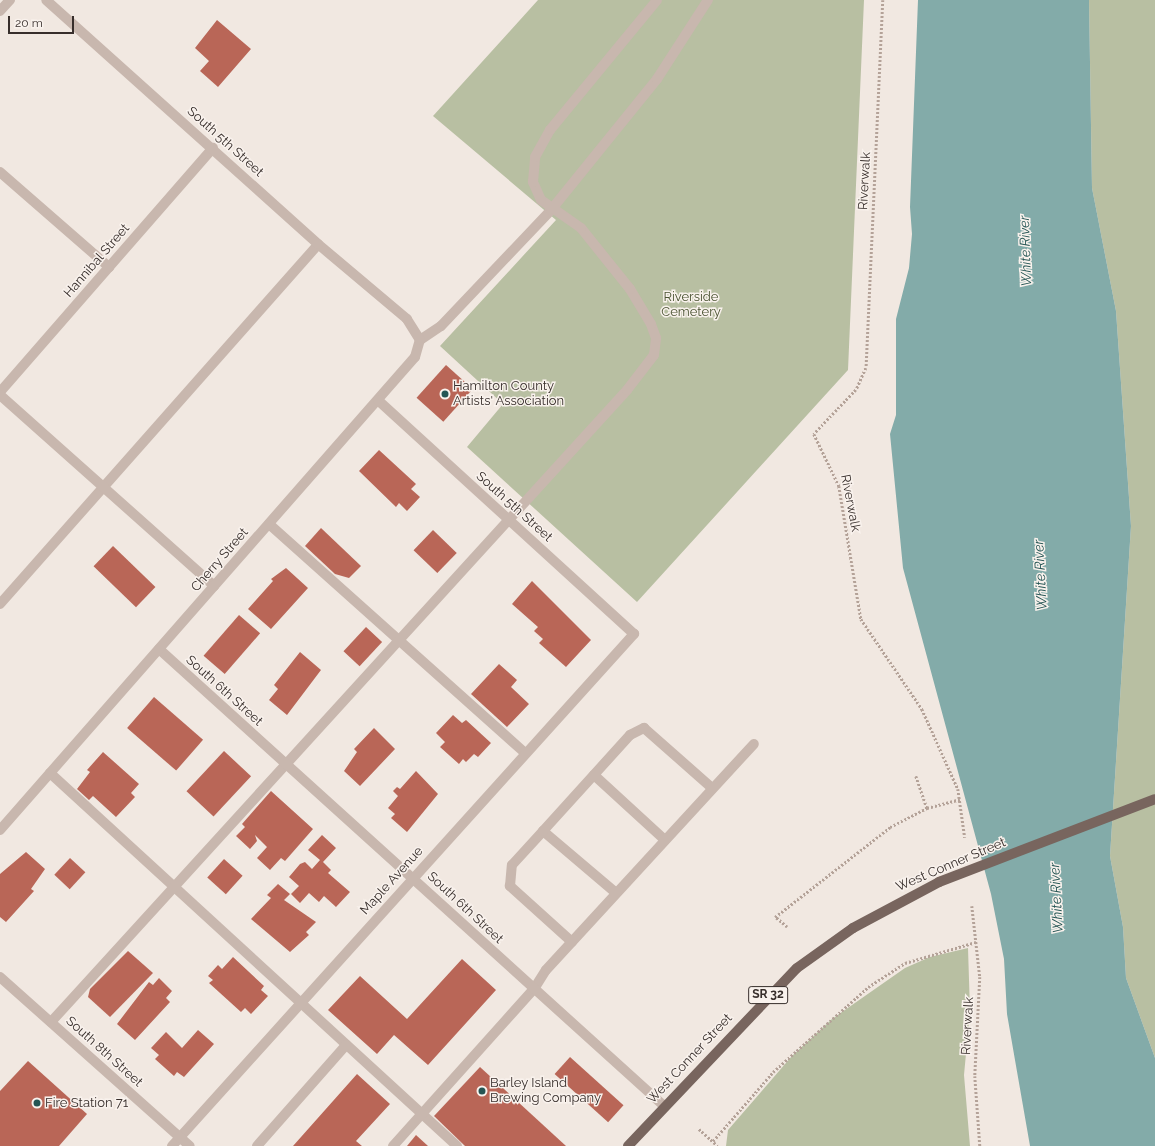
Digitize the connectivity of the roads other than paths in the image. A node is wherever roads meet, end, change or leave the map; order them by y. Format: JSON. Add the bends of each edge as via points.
{"nodes":[{"id":1,"x":10,"y":0,"type":"edge"},
{"id":2,"x":46,"y":0,"type":"edge"},
{"id":3,"x":657,"y":0,"type":"edge"},
{"id":4,"x":708,"y":0,"type":"edge"},
{"id":5,"x":0,"y":11,"type":"edge"},
{"id":6,"x":213,"y":148,"type":"junction"},
{"id":7,"x":0,"y":172,"type":"edge"},
{"id":8,"x":551,"y":210,"type":"junction"},
{"id":9,"x":318,"y":244,"type":"junction"},
{"id":10,"x":109,"y":267,"type":"junction"},
{"id":11,"x":420,"y":340,"type":"junction"},
{"id":12,"x":0,"y":393,"type":"edge"},
{"id":13,"x":378,"y":400,"type":"junction"},
{"id":14,"x":104,"y":487,"type":"junction"},
{"id":15,"x":508,"y":519,"type":"junction"},
{"id":16,"x":269,"y":524,"type":"junction"},
{"id":17,"x":214,"y":586,"type":"junction"},
{"id":18,"x":0,"y":604,"type":"edge"},
{"id":19,"x":634,"y":634,"type":"joint"},
{"id":20,"x":399,"y":640,"type":"junction"},
{"id":21,"x":159,"y":649,"type":"junction"},
{"id":22,"x":754,"y":744,"type":"dead end"},
{"id":23,"x":525,"y":753,"type":"junction"},
{"id":24,"x":285,"y":764,"type":"junction"},
{"id":25,"x":50,"y":773,"type":"junction"},
{"id":26,"x":594,"y":775,"type":"junction"},
{"id":27,"x":712,"y":788,"type":"junction"},
{"id":28,"x":1155,"y":799,"type":"edge"},
{"id":29,"x":0,"y":830,"type":"edge"},
{"id":30,"x":543,"y":831,"type":"junction"},
{"id":31,"x":665,"y":840,"type":"junction"},
{"id":32,"x":413,"y":878,"type":"junction"},
{"id":33,"x":174,"y":887,"type":"junction"},
{"id":34,"x":616,"y":893,"type":"junction"},
{"id":35,"x":572,"y":942,"type":"junction"},
{"id":36,"x":0,"y":976,"type":"edge"},
{"id":37,"x":534,"y":989,"type":"junction"},
{"id":38,"x":300,"y":1003,"type":"junction"},
{"id":39,"x":51,"y":1022,"type":"junction"},
{"id":40,"x":346,"y":1045,"type":"junction"},
{"id":41,"x":664,"y":1106,"type":"junction"},
{"id":42,"x":422,"y":1114,"type":"junction"},
{"id":43,"x":180,"y":1137,"type":"junction"},
{"id":44,"x":172,"y":1146,"type":"edge"},
{"id":45,"x":190,"y":1146,"type":"edge"},
{"id":46,"x":257,"y":1146,"type":"edge"},
{"id":47,"x":393,"y":1146,"type":"edge"},
{"id":48,"x":457,"y":1146,"type":"edge"},
{"id":49,"x":628,"y":1146,"type":"edge"}],
"edges":[{"from":1,"to":5,"type":"street"},
{"from":2,"to":6,"type":"street","name":"South 5th Street"},
{"from":3,"to":8,"type":"street","via":[[542,142],[535,157],[533,182]]},
{"from":4,"to":8,"type":"street","via":[[656,79]]},
{"from":6,"to":9,"type":"street","name":"South 5th Street"},
{"from":6,"to":10,"type":"street","name":"Hannibal Street"},
{"from":7,"to":10,"type":"street"},
{"from":8,"to":11,"type":"street","via":[[441,326]]},
{"from":8,"to":15,"type":"street","via":[[581,228],[600,248],[630,289],[656,338],[654,354],[643,372]]},
{"from":9,"to":11,"type":"street","name":"South 5th Street","via":[[389,302],[407,319]]},
{"from":9,"to":14,"type":"street"},
{"from":10,"to":12,"type":"street","name":"Hannibal Street"},
{"from":11,"to":13,"type":"street","name":"Cherry Street","via":[[415,357]]},
{"from":12,"to":14,"type":"street"},
{"from":13,"to":15,"type":"street","name":"South 5th Street"},
{"from":13,"to":16,"type":"street","name":"Cherry Street"},
{"from":14,"to":17,"type":"street"},
{"from":14,"to":18,"type":"street"},
{"from":15,"to":19,"type":"street","name":"South 5th Street"},
{"from":15,"to":20,"type":"street"},
{"from":16,"to":17,"type":"street","name":"Cherry Street"},
{"from":16,"to":20,"type":"street"},
{"from":17,"to":21,"type":"street","name":"Cherry Street"},
{"from":19,"to":23,"type":"street","name":"Maple Avenue"},
{"from":20,"to":23,"type":"street"},
{"from":20,"to":24,"type":"street"},
{"from":21,"to":24,"type":"street","name":"South 6th Street"},
{"from":21,"to":25,"type":"street","name":"Cherry Street"},
{"from":22,"to":27,"type":"street"},
{"from":23,"to":32,"type":"street","name":"Maple Avenue"},
{"from":24,"to":32,"type":"street","name":"South 6th Street"},
{"from":24,"to":33,"type":"street"},
{"from":25,"to":29,"type":"street","name":"Cherry Street"},
{"from":25,"to":33,"type":"street"},
{"from":26,"to":27,"type":"street","via":[[630,735],[644,728]]},
{"from":26,"to":30,"type":"street"},
{"from":26,"to":31,"type":"street"},
{"from":27,"to":31,"type":"street"},
{"from":28,"to":41,"type":"main road","name":"West Conner Street","number":"SR 32","bridge":true,"via":[[939,882],[853,928],[797,968]]},
{"from":30,"to":34,"type":"street"},
{"from":30,"to":35,"type":"street","via":[[512,865],[510,886]]},
{"from":31,"to":34,"type":"street"},
{"from":32,"to":37,"type":"street","name":"South 6th Street"},
{"from":32,"to":38,"type":"street","name":"Maple Avenue"},
{"from":33,"to":38,"type":"street"},
{"from":33,"to":39,"type":"street"},
{"from":34,"to":35,"type":"street"},
{"from":35,"to":37,"type":"street"},
{"from":36,"to":39,"type":"street","name":"South 8th Street"},
{"from":37,"to":41,"type":"street","name":"South 6th Street"},
{"from":37,"to":42,"type":"street"},
{"from":38,"to":40,"type":"street"},
{"from":38,"to":43,"type":"street","name":"Maple Avenue"},
{"from":39,"to":43,"type":"street","name":"South 8th Street"},
{"from":40,"to":42,"type":"street"},
{"from":40,"to":46,"type":"street"},
{"from":41,"to":49,"type":"main road","name":"West Conner Street","number":"SR 32"},
{"from":42,"to":47,"type":"street"},
{"from":42,"to":48,"type":"street"},
{"from":43,"to":44,"type":"street","name":"Maple Avenue"},
{"from":43,"to":45,"type":"street","name":"South 8th Street"}]}
